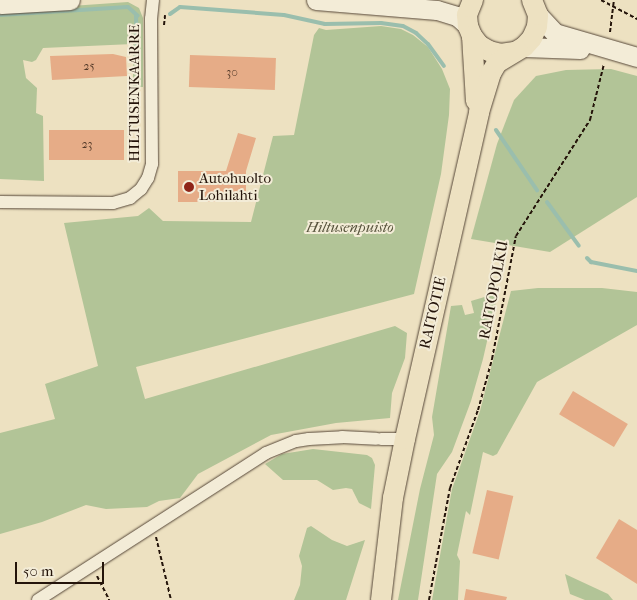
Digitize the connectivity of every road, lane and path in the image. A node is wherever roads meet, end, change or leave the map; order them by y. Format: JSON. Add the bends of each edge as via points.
{"nodes":[{"id":1,"x":70,"y":0,"type":"edge"},
{"id":2,"x":153,"y":0,"type":"edge"},
{"id":3,"x":316,"y":0,"type":"edge"},
{"id":4,"x":436,"y":0,"type":"edge"},
{"id":5,"x":473,"y":0,"type":"edge"},
{"id":6,"x":601,"y":0,"type":"edge"},
{"id":7,"x":614,"y":0,"type":"edge"},
{"id":8,"x":0,"y":4,"type":"edge"},
{"id":9,"x":535,"y":5,"type":"edge"},
{"id":10,"x":390,"y":6,"type":"junction"},
{"id":11,"x":614,"y":7,"type":"junction"},
{"id":12,"x":637,"y":19,"type":"edge"},
{"id":13,"x":470,"y":31,"type":"junction"},
{"id":14,"x":607,"y":49,"type":"junction"},
{"id":15,"x":518,"y":50,"type":"junction"},
{"id":16,"x":637,"y":57,"type":"edge"},
{"id":17,"x":477,"y":128,"type":"junction"},
{"id":18,"x":0,"y":202,"type":"edge"},
{"id":19,"x":405,"y":439,"type":"junction"},
{"id":20,"x":394,"y":498,"type":"junction"},
{"id":21,"x":154,"y":525,"type":"junction"},
{"id":22,"x":91,"y":565,"type":"junction"},
{"id":23,"x":38,"y":600,"type":"edge"},
{"id":24,"x":109,"y":600,"type":"edge"},
{"id":25,"x":171,"y":600,"type":"edge"},
{"id":26,"x":367,"y":600,"type":"edge"},
{"id":27,"x":381,"y":600,"type":"edge"},
{"id":28,"x":428,"y":600,"type":"edge"}],
"edges":[{"from":1,"to":8,"type":"main road"},
{"from":2,"to":18,"type":"street","name":"HILTUSENKAARRE","via":[[152,164],[141,190],[130,198],[113,203]]},
{"from":3,"to":10,"type":"main road"},
{"from":4,"to":10,"type":"main road"},
{"from":5,"to":13,"type":"main road","name":"RAITOTIE","via":[[467,15]]},
{"from":6,"to":11,"type":"path"},
{"from":7,"to":11,"type":"path","name":"RAITOPOLKU"},
{"from":9,"to":14,"type":"main road","via":[[555,34]]},
{"from":9,"to":15,"type":"main road","via":[[534,33]]},
{"from":10,"to":13,"type":"main road","via":[[437,10],[457,16]]},
{"from":11,"to":12,"type":"path"},
{"from":11,"to":14,"type":"path","name":"RAITOPOLKU"},
{"from":13,"to":15,"type":"main road","via":[[479,45],[489,51],[501,54]]},
{"from":13,"to":17,"type":"main road","name":"RAITOTIE"},
{"from":14,"to":15,"type":"main road"},
{"from":14,"to":16,"type":"main road"},
{"from":14,"to":28,"type":"path","name":"RAITOPOLKU","via":[[590,120],[516,236],[492,359],[450,488]]},
{"from":15,"to":17,"type":"main road","name":"RAITOTIE","via":[[497,63],[491,74]]},
{"from":17,"to":19,"type":"main road","name":"RAITOTIE"},
{"from":19,"to":20,"type":"main road","name":"RAITOTIE"},
{"from":19,"to":21,"type":"street","via":[[342,437],[309,439],[282,446],[261,456]]},
{"from":20,"to":26,"type":"main road","name":"RAITOTIE"},
{"from":20,"to":27,"type":"main road","name":"RAITOTIE"},
{"from":21,"to":22,"type":"street"},
{"from":21,"to":25,"type":"path"},
{"from":22,"to":23,"type":"street"},
{"from":22,"to":24,"type":"path"}]}
